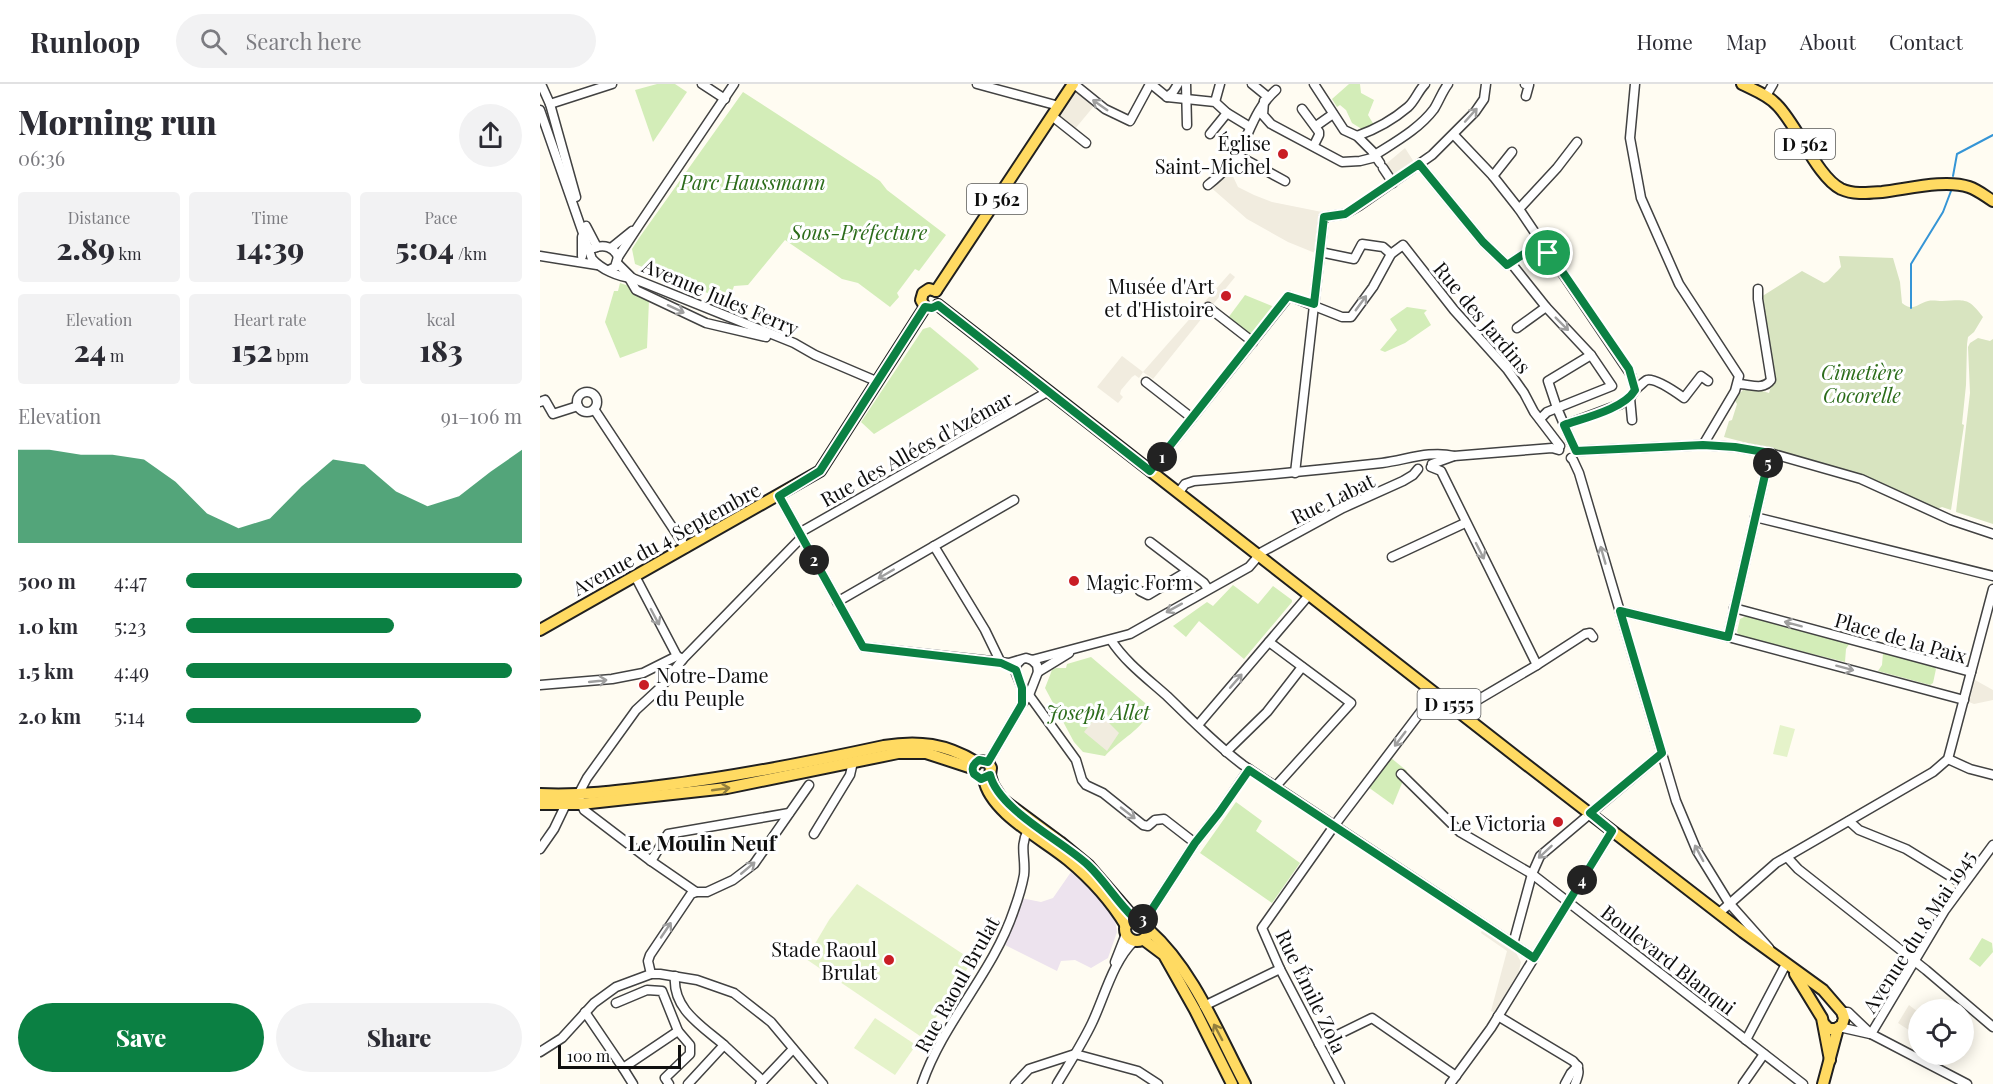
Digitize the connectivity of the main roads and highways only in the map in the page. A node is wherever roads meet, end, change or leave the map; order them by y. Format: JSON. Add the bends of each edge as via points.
{"nodes":[{"id":1,"x":1073,"y":84,"type":"edge"},
{"id":2,"x":1742,"y":84,"type":"edge"},
{"id":3,"x":1993,"y":201,"type":"edge"},
{"id":4,"x":936,"y":291,"type":"junction"},
{"id":5,"x":938,"y":305,"type":"junction"},
{"id":6,"x":925,"y":307,"type":"junction"},
{"id":7,"x":540,"y":630,"type":"edge"},
{"id":8,"x":974,"y":765,"type":"junction"},
{"id":9,"x":987,"y":777,"type":"junction"},
{"id":10,"x":540,"y":794,"type":"edge"},
{"id":11,"x":579,"y":800,"type":"junction"},
{"id":12,"x":540,"y":804,"type":"edge"},
{"id":13,"x":1137,"y":930,"type":"junction"},
{"id":14,"x":1789,"y":966,"type":"junction"},
{"id":15,"x":1840,"y":1010,"type":"junction"},
{"id":16,"x":1823,"y":1021,"type":"junction"},
{"id":17,"x":1839,"y":1028,"type":"junction"},
{"id":18,"x":1830,"y":1060,"type":"junction"},
{"id":19,"x":1232,"y":1084,"type":"edge"},
{"id":20,"x":1245,"y":1084,"type":"edge"},
{"id":21,"x":1823,"y":1084,"type":"edge"}],
"edges":[{"from":1,"to":4,"type":"main road","number":"D 562"},
{"from":2,"to":3,"type":"main road","number":"D 562","via":[[1777,105],[1824,172],[1841,189],[1871,193],[1957,184],[1978,190]]},
{"from":4,"to":5,"type":"main road","via":[[940,296]]},
{"from":4,"to":6,"type":"main road","via":[[923,293]]},
{"from":5,"to":6,"type":"main road"},
{"from":5,"to":14,"type":"main road","number":"D 1555"},
{"from":6,"to":7,"type":"main road","name":"Avenue du 4 Septembre","via":[[820,471]]},
{"from":8,"to":9,"type":"main road","via":[[976,777]]},
{"from":8,"to":9,"type":"main road","via":[[982,760],[988,762],[992,768]]},
{"from":11,"to":8,"type":"main road","one_way":true,"via":[[727,788],[914,752]]},
{"from":8,"to":11,"type":"main road","via":[[932,744],[909,743],[736,777]]},
{"from":9,"to":13,"type":"main road","via":[[1002,799],[1089,866]]},
{"from":9,"to":13,"type":"main road","via":[[986,789],[997,806],[1070,862]]},
{"from":10,"to":11,"type":"main road"},
{"from":11,"to":12,"type":"main road"},
{"from":13,"to":19,"type":"main road","via":[[1164,955]]},
{"from":20,"to":13,"type":"main road","one_way":true,"via":[[1173,954]]},
{"from":14,"to":15,"type":"main road","number":"D 1555","via":[[1831,997]]},
{"from":14,"to":16,"type":"main road","number":"D 1555"},
{"from":15,"to":16,"type":"main road","via":[[1828,1009]]},
{"from":15,"to":17,"type":"main road","via":[[1844,1022]]},
{"from":16,"to":17,"type":"main road","via":[[1829,1029]]},
{"from":16,"to":18,"type":"main road","number":"D 1555"},
{"from":17,"to":18,"type":"main road","number":"D 1555"},
{"from":18,"to":21,"type":"main road","number":"D 1555"}]}
